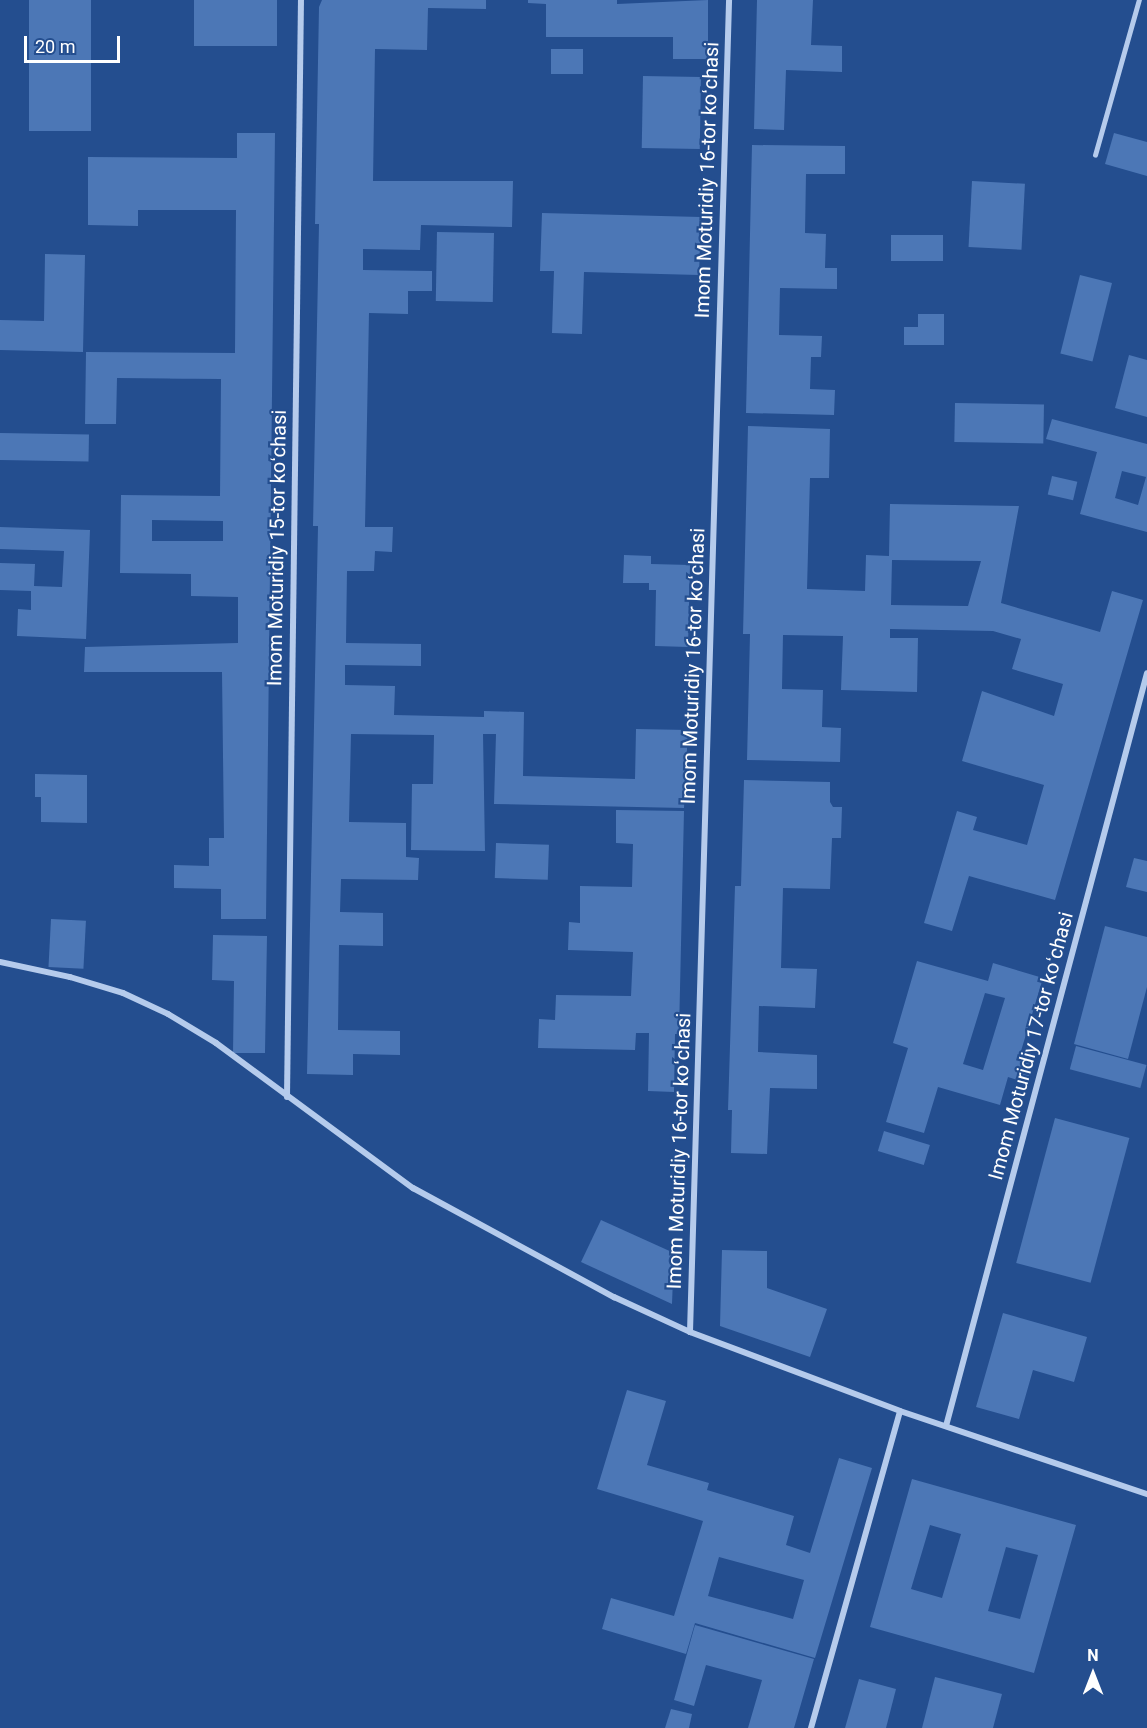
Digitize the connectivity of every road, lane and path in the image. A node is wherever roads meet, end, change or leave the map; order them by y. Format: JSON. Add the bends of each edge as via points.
{"nodes":[{"id":1,"x":301,"y":0,"type":"edge"},
{"id":2,"x":729,"y":0,"type":"edge"},
{"id":3,"x":1139,"y":0,"type":"edge"},
{"id":4,"x":1095,"y":155,"type":"dead end"},
{"id":5,"x":1147,"y":673,"type":"edge"},
{"id":6,"x":0,"y":963,"type":"edge"},
{"id":7,"x":287,"y":1097,"type":"junction"},
{"id":8,"x":690,"y":1332,"type":"junction"},
{"id":9,"x":900,"y":1411,"type":"junction"},
{"id":10,"x":946,"y":1426,"type":"junction"},
{"id":11,"x":1147,"y":1494,"type":"edge"},
{"id":12,"x":811,"y":1728,"type":"edge"}],
"edges":[{"from":1,"to":7,"type":"street","name":"Imom Moturidiy 15-tor koʻchasi"},
{"from":2,"to":8,"type":"street","name":"Imom Moturidiy 16-tor koʻchasi"},
{"from":3,"to":4,"type":"lane"},
{"from":5,"to":10,"type":"street","name":"Imom Moturidiy 17-tor koʻchasi"},
{"from":6,"to":7,"type":"street","via":[[123,993],[168,1014],[216,1043]]},
{"from":7,"to":8,"type":"street","via":[[413,1188],[614,1297]]},
{"from":8,"to":9,"type":"street"},
{"from":9,"to":10,"type":"street"},
{"from":9,"to":12,"type":"street"},
{"from":10,"to":11,"type":"street"}]}
